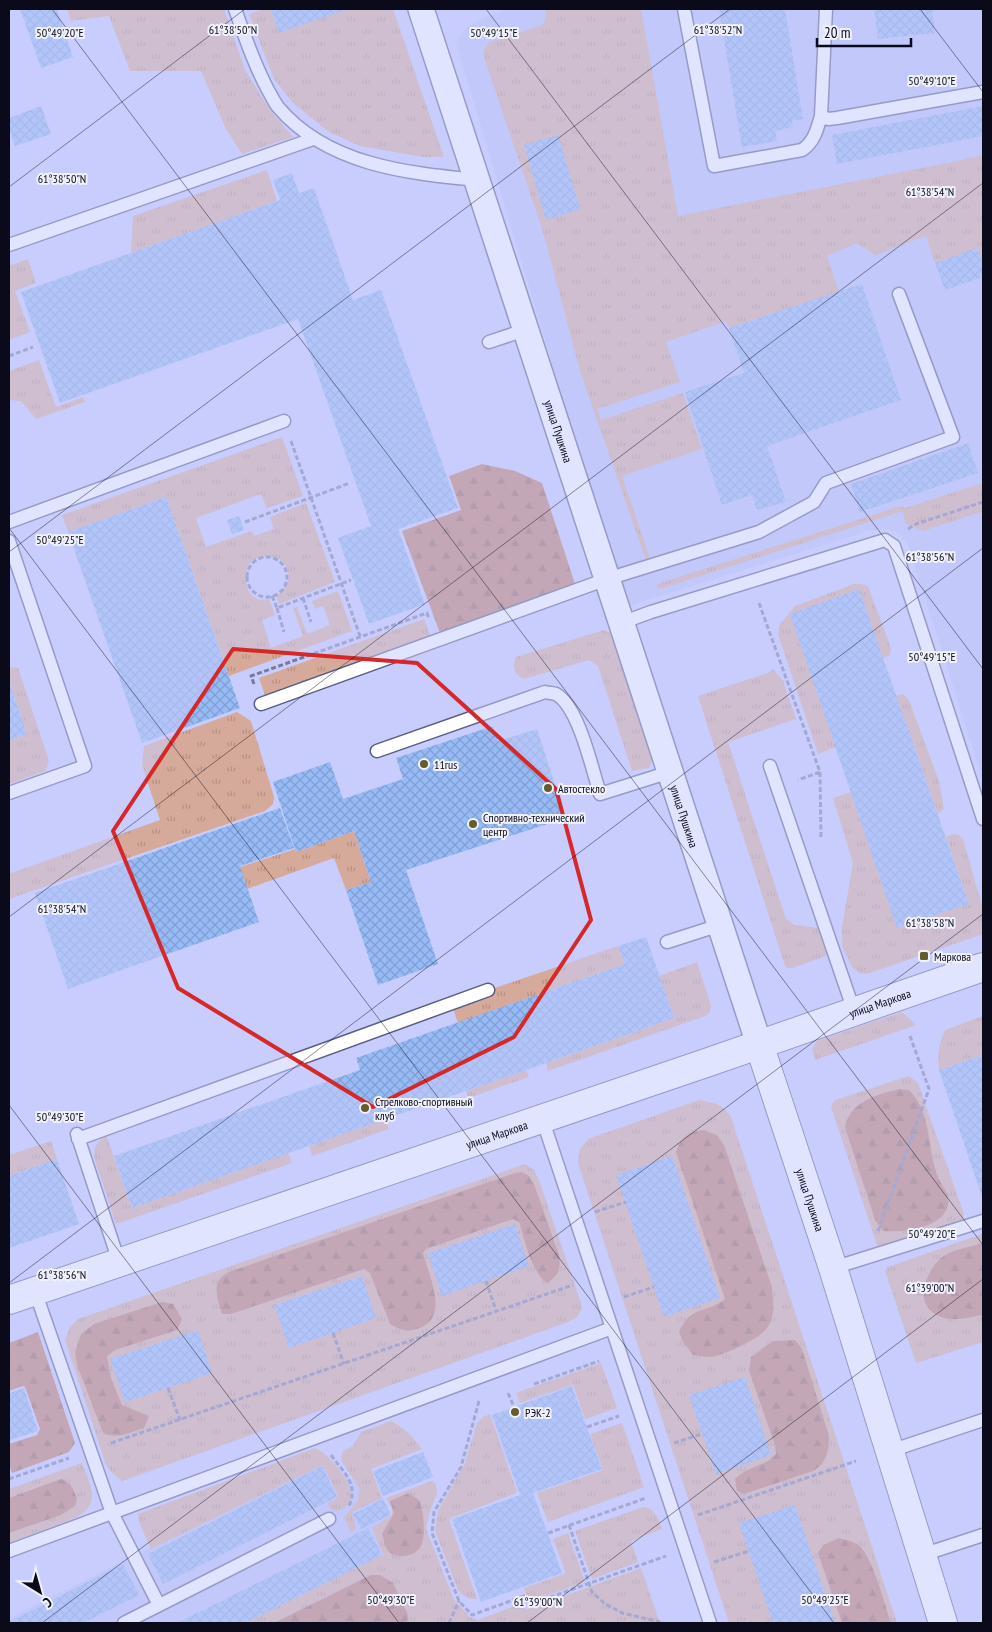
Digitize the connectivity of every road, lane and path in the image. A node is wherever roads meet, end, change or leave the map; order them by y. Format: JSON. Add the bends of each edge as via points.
{"nodes":[{"id":1,"x":235,"y":9,"type":"edge"},
{"id":2,"x":421,"y":9,"type":"edge"},
{"id":3,"x":684,"y":9,"type":"edge"},
{"id":4,"x":826,"y":9,"type":"edge"},
{"id":5,"x":983,"y":92,"type":"edge"},
{"id":6,"x":821,"y":116,"type":"junction"},
{"id":7,"x":312,"y":139,"type":"junction"},
{"id":8,"x":477,"y":180,"type":"junction"},
{"id":9,"x":9,"y":245,"type":"edge"},
{"id":10,"x":899,"y":294,"type":"dead end"},
{"id":11,"x":525,"y":330,"type":"junction"},
{"id":12,"x":489,"y":342,"type":"dead end"},
{"id":13,"x":33,"y":347,"type":"dead end"},
{"id":14,"x":9,"y":356,"type":"edge"},
{"id":15,"x":284,"y":421,"type":"joint"},
{"id":16,"x":350,"y":483,"type":"dead end"},
{"id":17,"x":311,"y":497,"type":"junction"},
{"id":18,"x":983,"y":502,"type":"edge"},
{"id":19,"x":9,"y":522,"type":"edge"},
{"id":20,"x":245,"y":522,"type":"dead end"},
{"id":21,"x":885,"y":540,"type":"junction"},
{"id":22,"x":9,"y":541,"type":"edge"},
{"id":23,"x":607,"y":579,"type":"junction"},
{"id":24,"x":351,"y":580,"type":"dead end"},
{"id":25,"x":752,"y":581,"type":"junction"},
{"id":26,"x":342,"y":583,"type":"junction"},
{"id":27,"x":272,"y":596,"type":"junction"},
{"id":28,"x":303,"y":598,"type":"junction"},
{"id":29,"x":277,"y":608,"type":"junction"},
{"id":30,"x":311,"y":622,"type":"dead end"},
{"id":31,"x":621,"y":623,"type":"junction"},
{"id":32,"x":284,"y":632,"type":"dead end"},
{"id":33,"x":360,"y":636,"type":"junction"},
{"id":34,"x":436,"y":641,"type":"junction"},
{"id":35,"x":261,"y":704,"type":"joint"},
{"id":36,"x":377,"y":751,"type":"dead end"},
{"id":37,"x":770,"y":766,"type":"dead end"},
{"id":38,"x":670,"y":772,"type":"junction"},
{"id":39,"x":777,"y":787,"type":"junction"},
{"id":40,"x":9,"y":793,"type":"edge"},
{"id":41,"x":983,"y":819,"type":"edge"},
{"id":42,"x":720,"y":925,"type":"junction"},
{"id":43,"x":667,"y":942,"type":"dead end"},
{"id":44,"x":983,"y":967,"type":"edge"},
{"id":45,"x":488,"y":990,"type":"dead end"},
{"id":46,"x":854,"y":1011,"type":"junction"},
{"id":47,"x":910,"y":1036,"type":"dead end"},
{"id":48,"x":759,"y":1044,"type":"junction"},
{"id":49,"x":542,"y":1118,"type":"junction"},
{"id":50,"x":626,"y":1202,"type":"dead end"},
{"id":51,"x":576,"y":1219,"type":"junction"},
{"id":52,"x":983,"y":1220,"type":"edge"},
{"id":53,"x":877,"y":1232,"type":"dead end"},
{"id":54,"x":119,"y":1262,"type":"junction"},
{"id":55,"x":833,"y":1268,"type":"junction"},
{"id":56,"x":595,"y":1277,"type":"junction"},
{"id":57,"x":486,"y":1281,"type":"dead end"},
{"id":58,"x":654,"y":1287,"type":"dead end"},
{"id":59,"x":35,"y":1291,"type":"junction"},
{"id":60,"x":9,"y":1300,"type":"edge"},
{"id":61,"x":604,"y":1304,"type":"junction"},
{"id":62,"x":496,"y":1311,"type":"junction"},
{"id":63,"x":612,"y":1328,"type":"junction"},
{"id":64,"x":332,"y":1333,"type":"dead end"},
{"id":65,"x":604,"y":1359,"type":"dead end"},
{"id":66,"x":344,"y":1364,"type":"junction"},
{"id":67,"x":487,"y":1374,"type":"junction"},
{"id":68,"x":526,"y":1386,"type":"dead end"},
{"id":69,"x":168,"y":1388,"type":"dead end"},
{"id":70,"x":517,"y":1390,"type":"dead end"},
{"id":71,"x":508,"y":1392,"type":"junction"},
{"id":72,"x":501,"y":1395,"type":"dead end"},
{"id":73,"x":486,"y":1400,"type":"dead end"},
{"id":74,"x":479,"y":1403,"type":"junction"},
{"id":75,"x":514,"y":1407,"type":"dead end"},
{"id":76,"x":638,"y":1409,"type":"junction"},
{"id":77,"x":180,"y":1420,"type":"junction"},
{"id":78,"x":983,"y":1420,"type":"edge"},
{"id":79,"x":587,"y":1427,"type":"dead end"},
{"id":80,"x":702,"y":1434,"type":"dead end"},
{"id":81,"x":316,"y":1437,"type":"junction"},
{"id":82,"x":90,"y":1450,"type":"junction"},
{"id":83,"x":652,"y":1451,"type":"junction"},
{"id":84,"x":890,"y":1451,"type":"junction"},
{"id":85,"x":856,"y":1461,"type":"dead end"},
{"id":86,"x":9,"y":1479,"type":"edge"},
{"id":87,"x":666,"y":1490,"type":"junction"},
{"id":88,"x":112,"y":1513,"type":"junction"},
{"id":89,"x":330,"y":1519,"type":"joint"},
{"id":90,"x":676,"y":1522,"type":"junction"},
{"id":91,"x":570,"y":1525,"type":"junction"},
{"id":92,"x":548,"y":1533,"type":"dead end"},
{"id":93,"x":983,"y":1535,"type":"edge"},
{"id":94,"x":685,"y":1549,"type":"junction"},
{"id":95,"x":9,"y":1551,"type":"edge"},
{"id":96,"x":749,"y":1551,"type":"dead end"},
{"id":97,"x":922,"y":1555,"type":"junction"},
{"id":98,"x":692,"y":1569,"type":"junction"},
{"id":99,"x":589,"y":1583,"type":"junction"},
{"id":100,"x":459,"y":1601,"type":"junction"},
{"id":101,"x":159,"y":1605,"type":"junction"},
{"id":102,"x":124,"y":1623,"type":"edge"},
{"id":103,"x":449,"y":1623,"type":"edge"},
{"id":104,"x":664,"y":1623,"type":"edge"},
{"id":105,"x":710,"y":1623,"type":"edge"},
{"id":106,"x":943,"y":1623,"type":"edge"}],
"edges":[{"from":1,"to":7,"type":"lane","via":[[255,66],[277,106]]},
{"from":2,"to":8,"type":"street","name":"улица Пушкина"},
{"from":3,"to":6,"type":"lane","via":[[714,166],[802,150],[813,139]]},
{"from":4,"to":6,"type":"lane"},
{"from":5,"to":6,"type":"lane","via":[[837,118]]},
{"from":7,"to":8,"type":"lane","via":[[356,160],[420,175]]},
{"from":7,"to":9,"type":"lane"},
{"from":8,"to":11,"type":"street","name":"улица Пушкина"},
{"from":10,"to":23,"type":"lane","via":[[954,437],[826,483],[814,502],[759,532]]},
{"from":11,"to":12,"type":"lane"},
{"from":11,"to":23,"type":"street","name":"улица Пушкина"},
{"from":13,"to":14,"type":"path"},
{"from":15,"to":17,"type":"path"},
{"from":15,"to":19,"type":"lane"},
{"from":16,"to":17,"type":"path"},
{"from":17,"to":20,"type":"path"},
{"from":17,"to":26,"type":"path"},
{"from":18,"to":21,"type":"path","via":[[916,524]]},
{"from":21,"to":25,"type":"lane"},
{"from":21,"to":41,"type":"lane","via":[[894,546]]},
{"from":22,"to":40,"type":"lane","via":[[85,766]]},
{"from":23,"to":31,"type":"street","name":"улица Пушкина"},
{"from":23,"to":34,"type":"lane"},
{"from":24,"to":26,"type":"path"},
{"from":25,"to":31,"type":"lane"},
{"from":25,"to":39,"type":"path","via":[[820,772]]},
{"from":26,"to":28,"type":"path"},
{"from":26,"to":33,"type":"path"},
{"from":27,"to":27,"type":"path","via":[[282,590],[285,570],[277,560],[258,559],[247,574],[250,587],[259,595]]},
{"from":27,"to":29,"type":"path"},
{"from":28,"to":29,"type":"path"},
{"from":28,"to":30,"type":"path"},
{"from":29,"to":32,"type":"path"},
{"from":31,"to":38,"type":"street","name":"улица Пушкина"},
{"from":33,"to":34,"type":"path","via":[[427,613]]},
{"from":33,"to":35,"type":"path","via":[[252,676]]},
{"from":34,"to":35,"type":"lane"},
{"from":36,"to":38,"type":"lane","via":[[545,692],[555,693],[574,714],[600,794]]},
{"from":37,"to":39,"type":"lane"},
{"from":38,"to":42,"type":"street","name":"улица Пушкина"},
{"from":39,"to":46,"type":"lane"},
{"from":42,"to":43,"type":"lane"},
{"from":42,"to":48,"type":"street","name":"улица Пушкина"},
{"from":44,"to":46,"type":"street","name":"улица Маркова"},
{"from":45,"to":54,"type":"lane","via":[[78,1136]]},
{"from":46,"to":48,"type":"street","name":"улица Маркова"},
{"from":47,"to":53,"type":"path","via":[[929,1089]]},
{"from":48,"to":49,"type":"street","name":"улица Маркова"},
{"from":48,"to":55,"type":"street","name":"улица Пушкина"},
{"from":49,"to":51,"type":"lane"},
{"from":49,"to":54,"type":"street","name":"улица Маркова"},
{"from":50,"to":51,"type":"path"},
{"from":51,"to":56,"type":"lane"},
{"from":52,"to":55,"type":"lane"},
{"from":54,"to":59,"type":"street","name":"улица Маркова"},
{"from":55,"to":84,"type":"street","name":"улица Пушкина"},
{"from":56,"to":61,"type":"lane"},
{"from":56,"to":62,"type":"path"},
{"from":57,"to":62,"type":"path"},
{"from":58,"to":61,"type":"path"},
{"from":59,"to":60,"type":"street","name":"улица Маркова"},
{"from":59,"to":82,"type":"lane"},
{"from":61,"to":63,"type":"lane"},
{"from":62,"to":66,"type":"path"},
{"from":63,"to":67,"type":"lane"},
{"from":63,"to":76,"type":"lane"},
{"from":64,"to":66,"type":"path"},
{"from":65,"to":68,"type":"path"},
{"from":66,"to":77,"type":"path"},
{"from":67,"to":74,"type":"path"},
{"from":67,"to":81,"type":"lane"},
{"from":69,"to":77,"type":"path"},
{"from":70,"to":71,"type":"path"},
{"from":71,"to":72,"type":"path"},
{"from":71,"to":75,"type":"path"},
{"from":73,"to":74,"type":"path"},
{"from":74,"to":100,"type":"path","via":[[460,1467],[434,1512],[432,1533]]},
{"from":76,"to":79,"type":"path"},
{"from":76,"to":83,"type":"lane"},
{"from":77,"to":82,"type":"path"},
{"from":78,"to":84,"type":"lane"},
{"from":80,"to":83,"type":"path"},
{"from":81,"to":88,"type":"lane"},
{"from":81,"to":89,"type":"path","via":[[352,1486],[353,1499],[347,1510]]},
{"from":82,"to":86,"type":"path"},
{"from":82,"to":88,"type":"lane"},
{"from":83,"to":87,"type":"lane"},
{"from":84,"to":97,"type":"street","name":"улица Пушкина"},
{"from":85,"to":90,"type":"path"},
{"from":87,"to":90,"type":"lane"},
{"from":87,"to":91,"type":"path"},
{"from":88,"to":95,"type":"lane"},
{"from":88,"to":101,"type":"lane"},
{"from":89,"to":101,"type":"lane"},
{"from":90,"to":94,"type":"lane"},
{"from":91,"to":92,"type":"path"},
{"from":91,"to":99,"type":"path"},
{"from":93,"to":97,"type":"lane"},
{"from":94,"to":98,"type":"lane"},
{"from":94,"to":99,"type":"path"},
{"from":96,"to":98,"type":"path"},
{"from":97,"to":106,"type":"street","name":"улица Пушкина"},
{"from":98,"to":105,"type":"lane"},
{"from":99,"to":100,"type":"path","via":[[528,1605],[524,1596],[472,1615]]},
{"from":99,"to":104,"type":"path","via":[[592,1592],[604,1603],[622,1613]]},
{"from":100,"to":103,"type":"path"},
{"from":101,"to":102,"type":"lane"}]}
